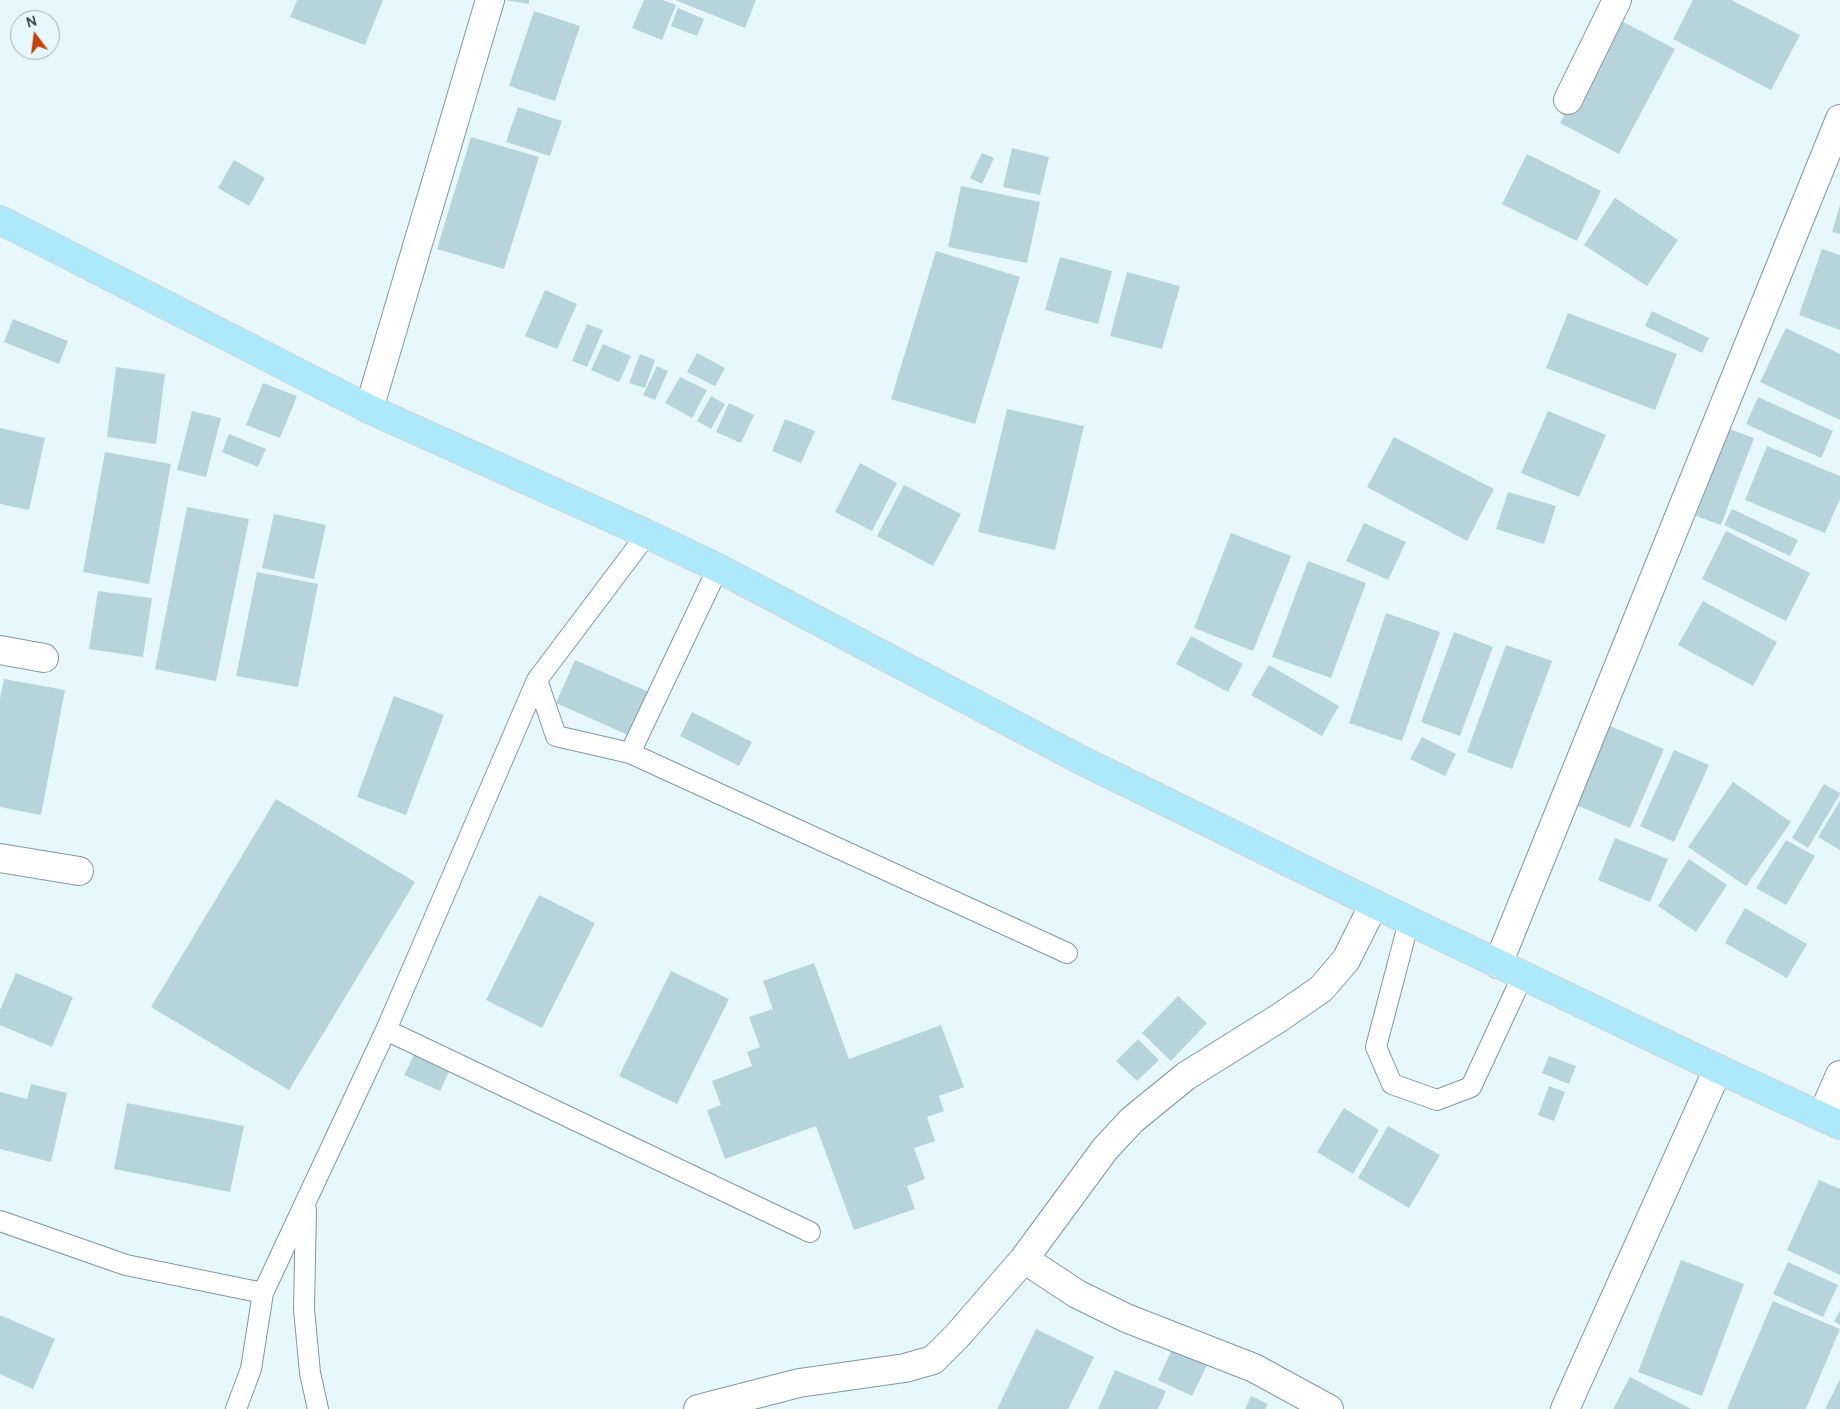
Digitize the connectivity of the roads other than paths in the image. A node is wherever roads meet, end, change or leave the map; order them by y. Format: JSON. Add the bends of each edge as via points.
{"nodes":[{"id":1,"x":490,"y":0,"type":"edge"},
{"id":2,"x":1617,"y":0,"type":"edge"},
{"id":3,"x":1568,"y":100,"type":"dead end"},
{"id":4,"x":1840,"y":119,"type":"edge"},
{"id":5,"x":0,"y":220,"type":"edge"},
{"id":6,"x":369,"y":409,"type":"junction"},
{"id":7,"x":647,"y":534,"type":"junction"},
{"id":8,"x":718,"y":568,"type":"junction"},
{"id":9,"x":0,"y":650,"type":"edge"},
{"id":10,"x":44,"y":658,"type":"dead end"},
{"id":11,"x":537,"y":680,"type":"junction"},
{"id":12,"x":630,"y":753,"type":"junction"},
{"id":13,"x":0,"y":858,"type":"edge"},
{"id":14,"x":78,"y":872,"type":"dead end"},
{"id":15,"x":1374,"y":904,"type":"junction"},
{"id":16,"x":1409,"y":920,"type":"junction"},
{"id":17,"x":1067,"y":953,"type":"dead end"},
{"id":18,"x":1498,"y":964,"type":"junction"},
{"id":19,"x":1523,"y":975,"type":"junction"},
{"id":20,"x":386,"y":1030,"type":"junction"},
{"id":21,"x":1718,"y":1069,"type":"junction"},
{"id":22,"x":1840,"y":1075,"type":"edge"},
{"id":23,"x":1831,"y":1121,"type":"edge"},
{"id":24,"x":306,"y":1203,"type":"junction"},
{"id":25,"x":0,"y":1221,"type":"edge"},
{"id":26,"x":810,"y":1232,"type":"dead end"},
{"id":27,"x":1024,"y":1259,"type":"junction"},
{"id":28,"x":263,"y":1293,"type":"junction"},
{"id":29,"x":236,"y":1409,"type":"edge"},
{"id":30,"x":318,"y":1409,"type":"edge"},
{"id":31,"x":698,"y":1409,"type":"edge"},
{"id":32,"x":1329,"y":1409,"type":"edge"},
{"id":33,"x":1565,"y":1409,"type":"edge"}],
"edges":[{"from":1,"to":6,"type":"street"},
{"from":2,"to":3,"type":"street"},
{"from":4,"to":18,"type":"street"},
{"from":5,"to":6,"type":"main road"},
{"from":6,"to":7,"type":"main road"},
{"from":7,"to":8,"type":"main road"},
{"from":7,"to":11,"type":"lane"},
{"from":8,"to":12,"type":"lane"},
{"from":8,"to":15,"type":"main road","via":[[1079,759]]},
{"from":9,"to":10,"type":"street"},
{"from":11,"to":12,"type":"lane","via":[[556,736]]},
{"from":11,"to":20,"type":"lane"},
{"from":12,"to":17,"type":"lane"},
{"from":13,"to":14,"type":"street"},
{"from":15,"to":16,"type":"main road"},
{"from":15,"to":27,"type":"street","via":[[1346,960],[1321,989],[1186,1076],[1132,1120],[1106,1149]]},
{"from":16,"to":18,"type":"main road"},
{"from":16,"to":19,"type":"lane","via":[[1376,1047],[1392,1084],[1437,1100],[1470,1087]]},
{"from":18,"to":19,"type":"main road"},
{"from":19,"to":21,"type":"main road"},
{"from":20,"to":24,"type":"lane"},
{"from":20,"to":26,"type":"lane"},
{"from":21,"to":23,"type":"main road"},
{"from":21,"to":33,"type":"street"},
{"from":22,"to":23,"type":"street"},
{"from":24,"to":28,"type":"lane"},
{"from":24,"to":30,"type":"lane","via":[[304,1309],[310,1374]]},
{"from":25,"to":28,"type":"lane","via":[[126,1265]]},
{"from":27,"to":31,"type":"street","via":[[933,1360],[905,1368],[798,1383]]},
{"from":27,"to":32,"type":"street","via":[[1077,1294],[1126,1318],[1254,1368]]},
{"from":28,"to":29,"type":"lane","via":[[251,1369]]}]}
